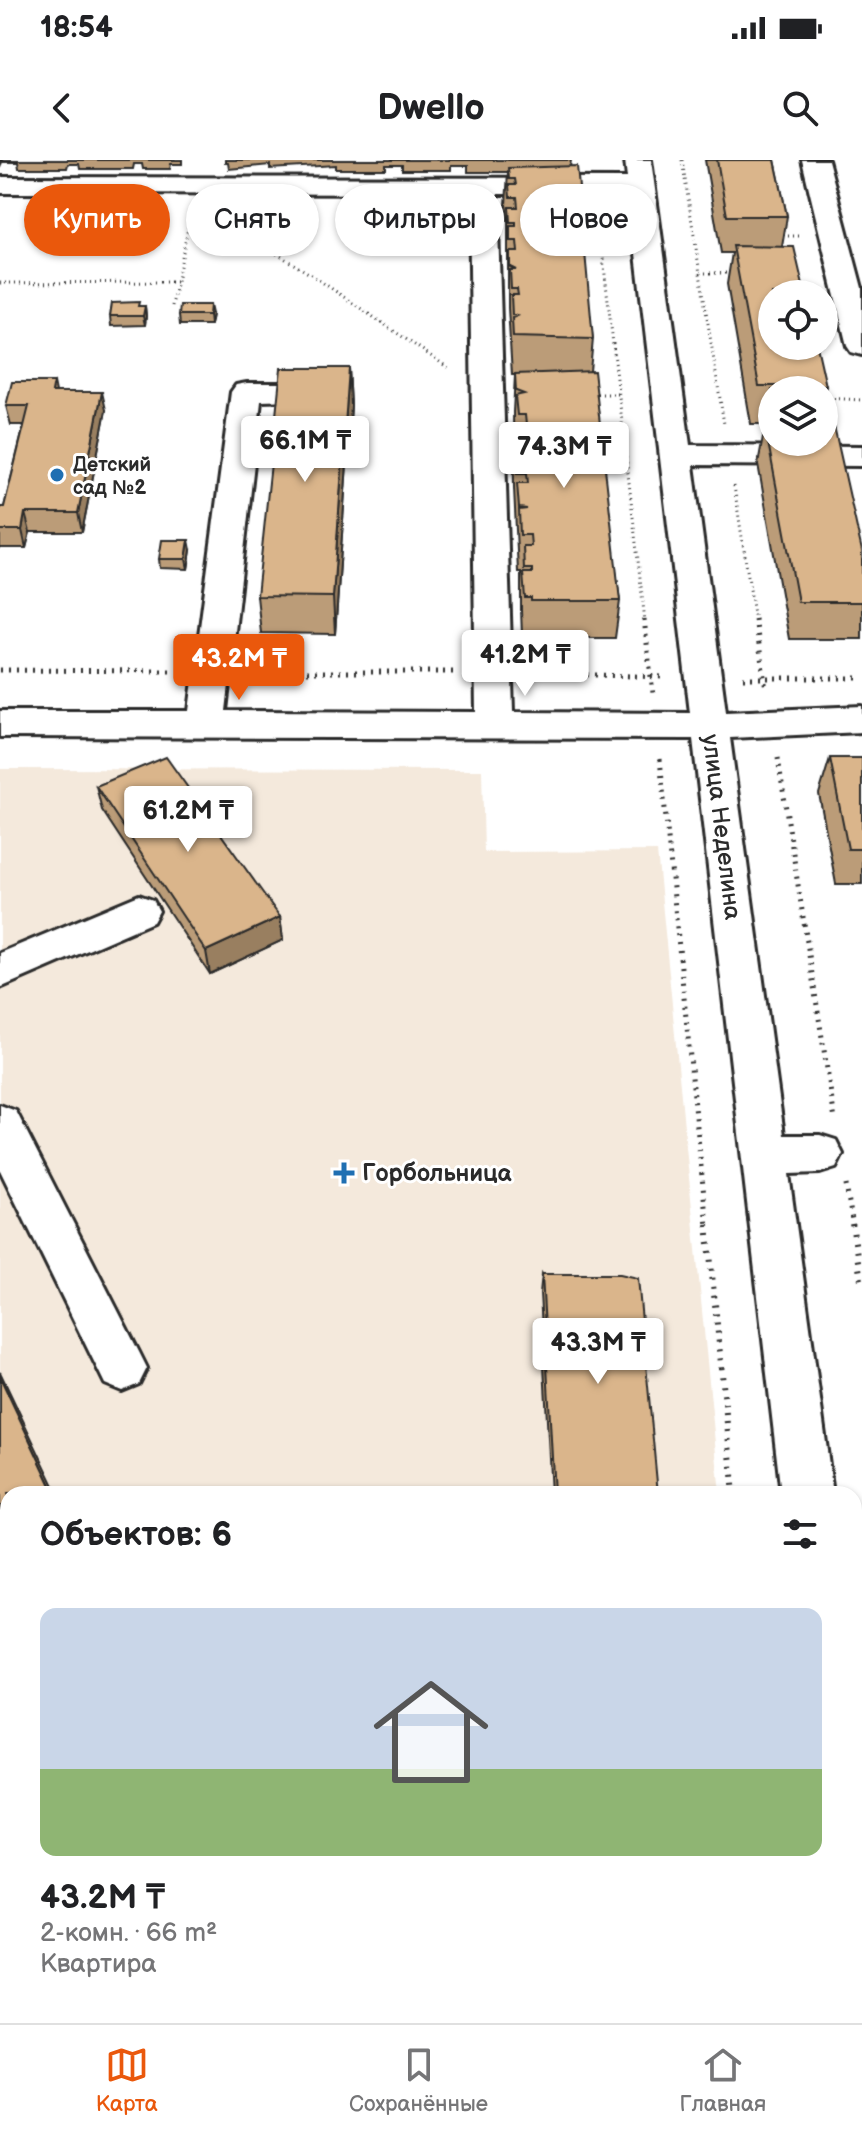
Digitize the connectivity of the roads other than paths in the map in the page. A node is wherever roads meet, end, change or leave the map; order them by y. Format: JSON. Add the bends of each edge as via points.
{"nodes":[{"id":1,"x":815,"y":160,"type":"edge"},
{"id":2,"x":640,"y":173,"type":"edge"},
{"id":3,"x":0,"y":185,"type":"edge"},
{"id":4,"x":504,"y":186,"type":"edge"},
{"id":5,"x":335,"y":190,"type":"edge"},
{"id":6,"x":485,"y":256,"type":"edge"},
{"id":7,"x":862,"y":346,"type":"edge"},
{"id":8,"x":317,"y":392,"type":"edge"},
{"id":9,"x":675,"y":455,"type":"junction"},
{"id":10,"x":862,"y":456,"type":"edge"},
{"id":11,"x":862,"y":719,"type":"edge"},
{"id":12,"x":0,"y":724,"type":"edge"},
{"id":13,"x":206,"y":725,"type":"junction"},
{"id":14,"x":495,"y":725,"type":"junction"},
{"id":15,"x":709,"y":726,"type":"junction"},
{"id":16,"x":139,"y":911,"type":"dead end"},
{"id":17,"x":0,"y":971,"type":"edge"},
{"id":18,"x":0,"y":1124,"type":"edge"},
{"id":19,"x":764,"y":1155,"type":"junction"},
{"id":20,"x":834,"y":1155,"type":"road end"},
{"id":21,"x":122,"y":1368,"type":"dead end"},
{"id":22,"x":806,"y":1486,"type":"edge"}],
"edges":[{"from":1,"to":7,"type":"street"},
{"from":2,"to":4,"type":"street","via":[[595,186]]},
{"from":2,"to":9,"type":"street","name":"улица Неделина"},
{"from":3,"to":5,"type":"street","via":[[195,194]]},
{"from":6,"to":14,"type":"street"},
{"from":8,"to":13,"type":"street","via":[[247,392]]},
{"from":9,"to":10,"type":"street"},
{"from":9,"to":15,"type":"street","name":"улица Неделина"},
{"from":11,"to":15,"type":"street"},
{"from":12,"to":13,"type":"street"},
{"from":13,"to":14,"type":"street"},
{"from":14,"to":15,"type":"street"},
{"from":15,"to":19,"type":"street","name":"улица Неделина"},
{"from":16,"to":17,"type":"street"},
{"from":18,"to":21,"type":"street"},
{"from":19,"to":20,"type":"street"},
{"from":19,"to":22,"type":"street","name":"улица Неделина"}]}
